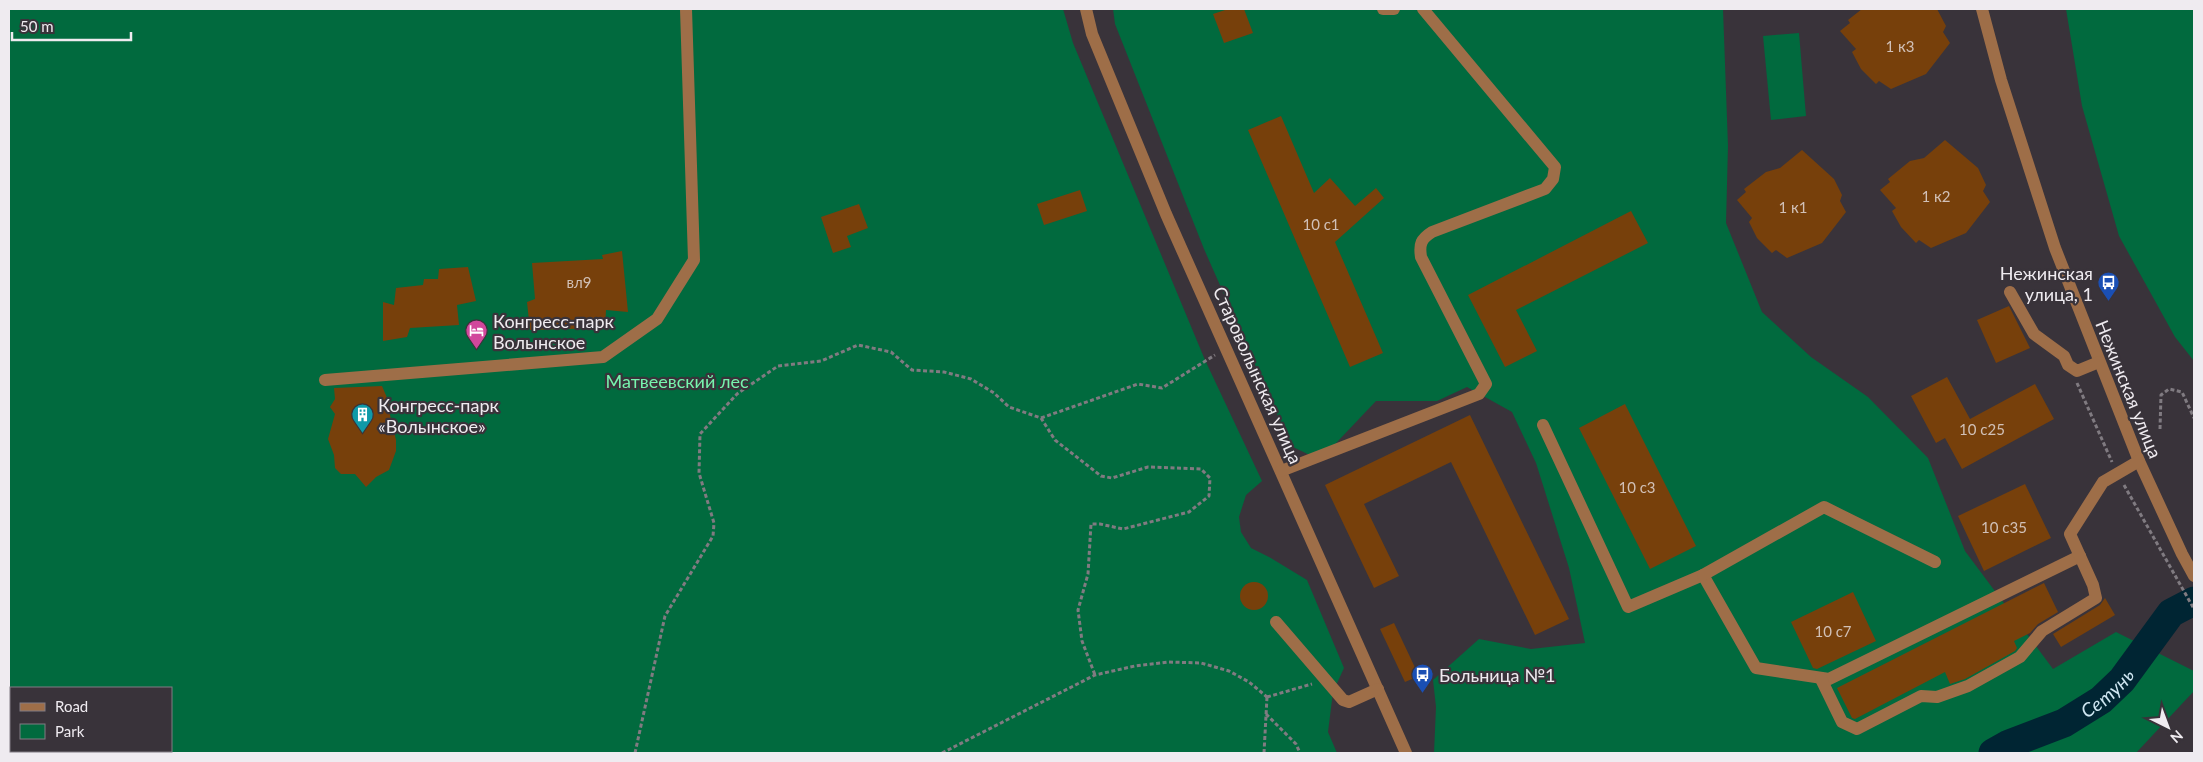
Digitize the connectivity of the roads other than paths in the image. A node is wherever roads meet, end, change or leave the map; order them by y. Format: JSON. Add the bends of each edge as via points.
{"nodes":[{"id":1,"x":686,"y":9,"type":"edge"},
{"id":2,"x":1086,"y":9,"type":"edge"},
{"id":3,"x":1383,"y":9,"type":"edge"},
{"id":4,"x":1394,"y":9,"type":"edge"},
{"id":5,"x":1423,"y":9,"type":"edge"},
{"id":6,"x":1982,"y":9,"type":"edge"},
{"id":7,"x":2010,"y":292,"type":"dead end"},
{"id":8,"x":2099,"y":362,"type":"junction"},
{"id":9,"x":325,"y":380,"type":"dead end"},
{"id":10,"x":1543,"y":425,"type":"dead end"},
{"id":11,"x":2139,"y":461,"type":"junction"},
{"id":12,"x":1282,"y":471,"type":"junction"},
{"id":13,"x":2080,"y":556,"type":"junction"},
{"id":14,"x":1935,"y":562,"type":"dead end"},
{"id":15,"x":1703,"y":575,"type":"junction"},
{"id":16,"x":2194,"y":576,"type":"edge"},
{"id":17,"x":1276,"y":622,"type":"dead end"},
{"id":18,"x":1821,"y":678,"type":"junction"},
{"id":19,"x":1378,"y":689,"type":"junction"},
{"id":20,"x":1406,"y":753,"type":"edge"}],
"edges":[{"from":1,"to":9,"type":"street","via":[[694,260],[657,319],[603,356]]},
{"from":2,"to":12,"type":"street","name":"Староволынская улица","via":[[1092,34],[1166,214]]},
{"from":3,"to":4,"type":"street"},
{"from":5,"to":12,"type":"street","via":[[1555,167],[1553,179],[1545,189],[1432,232],[1419,246],[1420,257],[1486,384],[1479,394]]},
{"from":6,"to":8,"type":"street","name":"Нежинская улица","via":[[2001,80],[2055,248]]},
{"from":7,"to":8,"type":"street","via":[[2034,334],[2064,356],[2068,364],[2077,371]]},
{"from":8,"to":11,"type":"street","name":"Нежинская улица"},
{"from":10,"to":15,"type":"street","via":[[1628,607]]},
{"from":11,"to":13,"type":"street","via":[[2103,482],[2070,534]]},
{"from":11,"to":16,"type":"street","name":"Нежинская улица"},
{"from":12,"to":19,"type":"street","name":"Староволынская улица"},
{"from":13,"to":18,"type":"street","via":[[1829,679]]},
{"from":13,"to":18,"type":"street","via":[[2094,585],[2096,598],[2042,631],[2020,658],[1968,686],[1937,697],[1921,696],[1857,729],[1842,722]]},
{"from":14,"to":15,"type":"street","via":[[1824,507]]},
{"from":15,"to":18,"type":"street","via":[[1756,668]]},
{"from":17,"to":19,"type":"street","via":[[1343,700],[1348,702]]},
{"from":19,"to":20,"type":"street","name":"Староволынская улица"}]}
